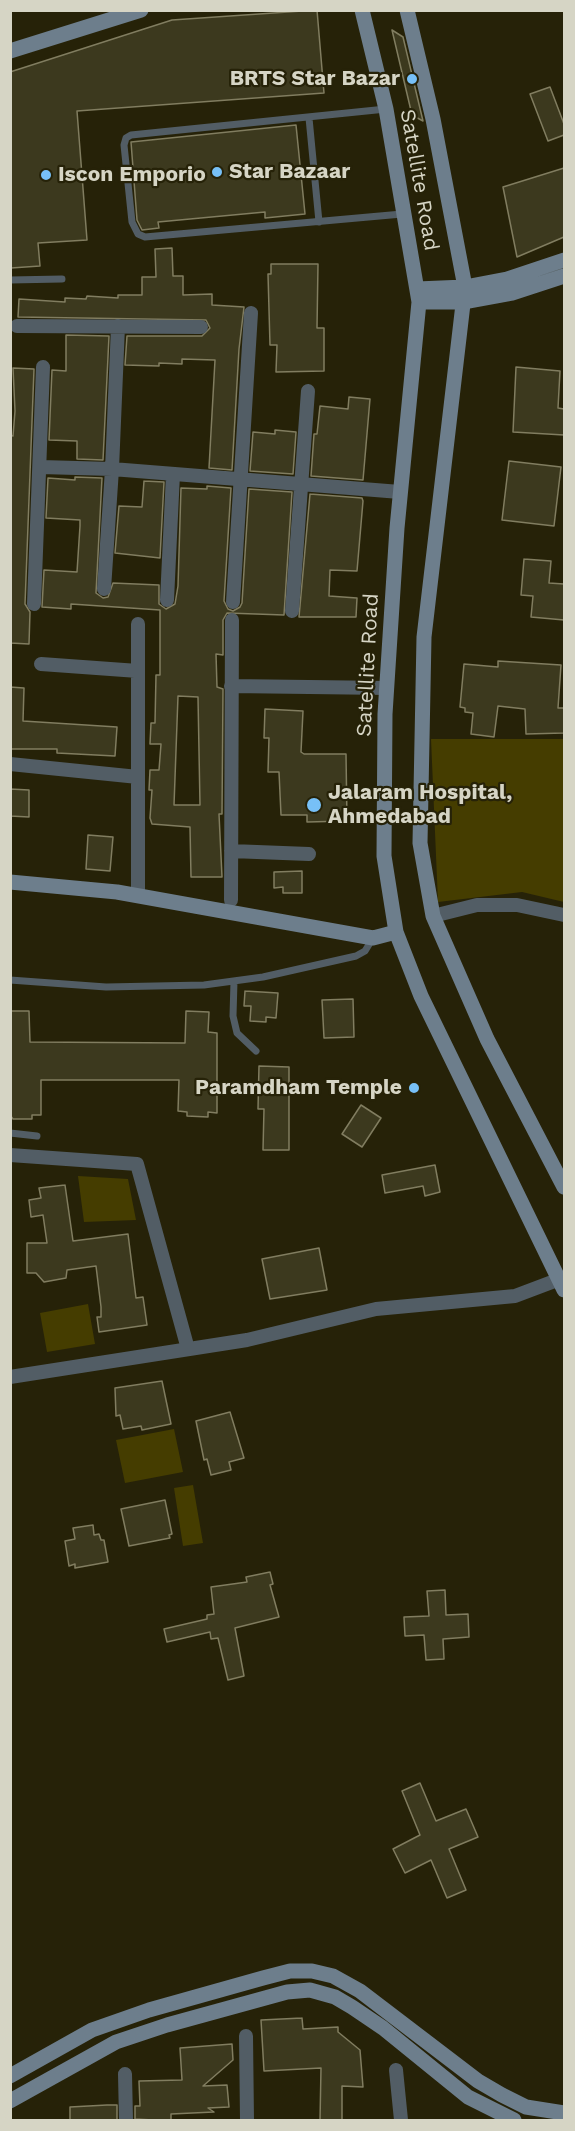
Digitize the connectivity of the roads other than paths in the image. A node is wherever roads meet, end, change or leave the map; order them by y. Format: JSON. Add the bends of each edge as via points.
{"nodes":[{"id":1,"x":141,"y":10,"type":"edge"},
{"id":2,"x":362,"y":10,"type":"edge"},
{"id":3,"x":407,"y":10,"type":"edge"},
{"id":4,"x":10,"y":51,"type":"edge"},
{"id":5,"x":387,"y":109,"type":"junction"},
{"id":6,"x":309,"y":118,"type":"junction"},
{"id":7,"x":402,"y":214,"type":"junction"},
{"id":8,"x":319,"y":222,"type":"junction"},
{"id":9,"x":564,"y":260,"type":"edge"},
{"id":10,"x":564,"y":276,"type":"edge"},
{"id":11,"x":62,"y":279,"type":"dead end"},
{"id":12,"x":10,"y":280,"type":"edge"},
{"id":13,"x":464,"y":295,"type":"junction"},
{"id":14,"x":418,"y":296,"type":"junction"},
{"id":15,"x":251,"y":313,"type":"dead end"},
{"id":16,"x":16,"y":326,"type":"dead end"},
{"id":17,"x":118,"y":326,"type":"junction"},
{"id":18,"x":201,"y":327,"type":"dead end"},
{"id":19,"x":43,"y":368,"type":"dead end"},
{"id":20,"x":308,"y":391,"type":"dead end"},
{"id":21,"x":41,"y":468,"type":"junction"},
{"id":22,"x":112,"y":469,"type":"junction"},
{"id":23,"x":173,"y":474,"type":"junction"},
{"id":24,"x":239,"y":479,"type":"junction"},
{"id":25,"x":302,"y":484,"type":"junction"},
{"id":26,"x":400,"y":492,"type":"junction"},
{"id":27,"x":104,"y":589,"type":"dead end"},
{"id":28,"x":167,"y":600,"type":"dead end"},
{"id":29,"x":233,"y":602,"type":"dead end"},
{"id":30,"x":34,"y":604,"type":"dead end"},
{"id":31,"x":292,"y":611,"type":"dead end"},
{"id":32,"x":232,"y":620,"type":"dead end"},
{"id":33,"x":138,"y":624,"type":"dead end"},
{"id":34,"x":41,"y":664,"type":"dead end"},
{"id":35,"x":138,"y":671,"type":"junction"},
{"id":36,"x":231,"y":686,"type":"junction"},
{"id":37,"x":387,"y":688,"type":"junction"},
{"id":38,"x":10,"y":764,"type":"edge"},
{"id":39,"x":138,"y":777,"type":"junction"},
{"id":40,"x":231,"y":851,"type":"junction"},
{"id":41,"x":309,"y":854,"type":"dead end"},
{"id":42,"x":10,"y":882,"type":"edge"},
{"id":43,"x":138,"y":896,"type":"junction"},
{"id":44,"x":231,"y":900,"type":"dead end"},
{"id":45,"x":564,"y":915,"type":"edge"},
{"id":46,"x":433,"y":916,"type":"junction"},
{"id":47,"x":396,"y":932,"type":"junction"},
{"id":48,"x":373,"y":939,"type":"junction"},
{"id":49,"x":10,"y":980,"type":"edge"},
{"id":50,"x":234,"y":981,"type":"junction"},
{"id":51,"x":256,"y":1051,"type":"dead end"},
{"id":52,"x":10,"y":1133,"type":"edge"},
{"id":53,"x":37,"y":1136,"type":"dead end"},
{"id":54,"x":10,"y":1155,"type":"edge"},
{"id":55,"x":564,"y":1187,"type":"edge"},
{"id":56,"x":562,"y":1285,"type":"edge"},
{"id":57,"x":188,"y":1349,"type":"junction"},
{"id":58,"x":10,"y":1377,"type":"edge"},
{"id":59,"x":354,"y":1987,"type":"junction"},
{"id":60,"x":344,"y":2002,"type":"junction"},
{"id":61,"x":246,"y":2036,"type":"dead end"},
{"id":62,"x":396,"y":2070,"type":"dead end"},
{"id":63,"x":125,"y":2074,"type":"dead end"},
{"id":64,"x":10,"y":2076,"type":"edge"},
{"id":65,"x":10,"y":2101,"type":"edge"},
{"id":66,"x":526,"y":2107,"type":"junction"},
{"id":67,"x":564,"y":2113,"type":"edge"},
{"id":68,"x":126,"y":2121,"type":"edge"},
{"id":69,"x":247,"y":2121,"type":"edge"},
{"id":70,"x":400,"y":2121,"type":"edge"},
{"id":71,"x":515,"y":2121,"type":"edge"}],
"edges":[{"from":1,"to":4,"type":"main road"},
{"from":2,"to":5,"type":"main road","name":"Satellite Road"},
{"from":3,"to":13,"type":"main road","name":"Satellite Road","via":[[434,119]]},
{"from":5,"to":6,"type":"lane"},
{"from":5,"to":7,"type":"main road","name":"Satellite Road"},
{"from":6,"to":8,"type":"lane"},
{"from":6,"to":8,"type":"lane","via":[[136,134],[126,138],[124,145],[132,222],[138,234],[145,237]]},
{"from":7,"to":8,"type":"lane"},
{"from":7,"to":14,"type":"main road","name":"Satellite Road"},
{"from":9,"to":13,"type":"main road"},
{"from":10,"to":13,"type":"main road","via":[[512,293]]},
{"from":11,"to":12,"type":"lane"},
{"from":13,"to":14,"type":"main road"},
{"from":13,"to":46,"type":"main road","name":"Satellite Road","via":[[424,637],[420,843]]},
{"from":14,"to":26,"type":"main road","name":"Satellite Road"},
{"from":15,"to":24,"type":"street"},
{"from":16,"to":17,"type":"street"},
{"from":17,"to":18,"type":"street"},
{"from":17,"to":22,"type":"street"},
{"from":19,"to":21,"type":"street"},
{"from":20,"to":25,"type":"street"},
{"from":21,"to":22,"type":"street"},
{"from":21,"to":30,"type":"street"},
{"from":22,"to":23,"type":"street"},
{"from":22,"to":27,"type":"street"},
{"from":23,"to":24,"type":"street"},
{"from":23,"to":28,"type":"street"},
{"from":24,"to":25,"type":"street"},
{"from":24,"to":29,"type":"street"},
{"from":25,"to":26,"type":"street"},
{"from":25,"to":31,"type":"street"},
{"from":26,"to":37,"type":"main road","name":"Satellite Road"},
{"from":32,"to":36,"type":"street"},
{"from":33,"to":35,"type":"street"},
{"from":34,"to":35,"type":"street"},
{"from":35,"to":39,"type":"street"},
{"from":36,"to":37,"type":"street"},
{"from":36,"to":40,"type":"street"},
{"from":37,"to":47,"type":"main road","name":"Satellite Road","via":[[384,856]]},
{"from":38,"to":39,"type":"street"},
{"from":39,"to":43,"type":"street"},
{"from":40,"to":41,"type":"street"},
{"from":40,"to":44,"type":"street"},
{"from":42,"to":43,"type":"main road"},
{"from":43,"to":48,"type":"main road"},
{"from":45,"to":46,"type":"street","via":[[517,905],[477,905]]},
{"from":46,"to":55,"type":"main road","name":"Satellite Road","via":[[487,1039]]},
{"from":47,"to":48,"type":"main road"},
{"from":47,"to":56,"type":"main road","name":"Satellite Road","via":[[421,996]]},
{"from":48,"to":50,"type":"lane","via":[[356,956]]},
{"from":49,"to":50,"type":"lane","via":[[106,987]]},
{"from":50,"to":51,"type":"lane","via":[[233,1016],[237,1033]]},
{"from":52,"to":53,"type":"lane"},
{"from":54,"to":57,"type":"street","via":[[137,1164]]},
{"from":56,"to":57,"type":"street","via":[[515,1296],[376,1310],[247,1340]]},
{"from":57,"to":58,"type":"street"},
{"from":59,"to":60,"type":"main road"},
{"from":59,"to":64,"type":"main road","via":[[333,1976],[290,1971],[92,2030]]},
{"from":59,"to":66,"type":"main road","via":[[478,2080]]},
{"from":60,"to":65,"type":"main road","via":[[309,1990],[287,1992],[167,2025],[117,2042]]},
{"from":60,"to":71,"type":"main road","via":[[383,2028],[468,2097]]},
{"from":61,"to":69,"type":"street"},
{"from":62,"to":70,"type":"street"},
{"from":63,"to":68,"type":"street"},
{"from":66,"to":67,"type":"main road"},
{"from":66,"to":71,"type":"street"}]}
